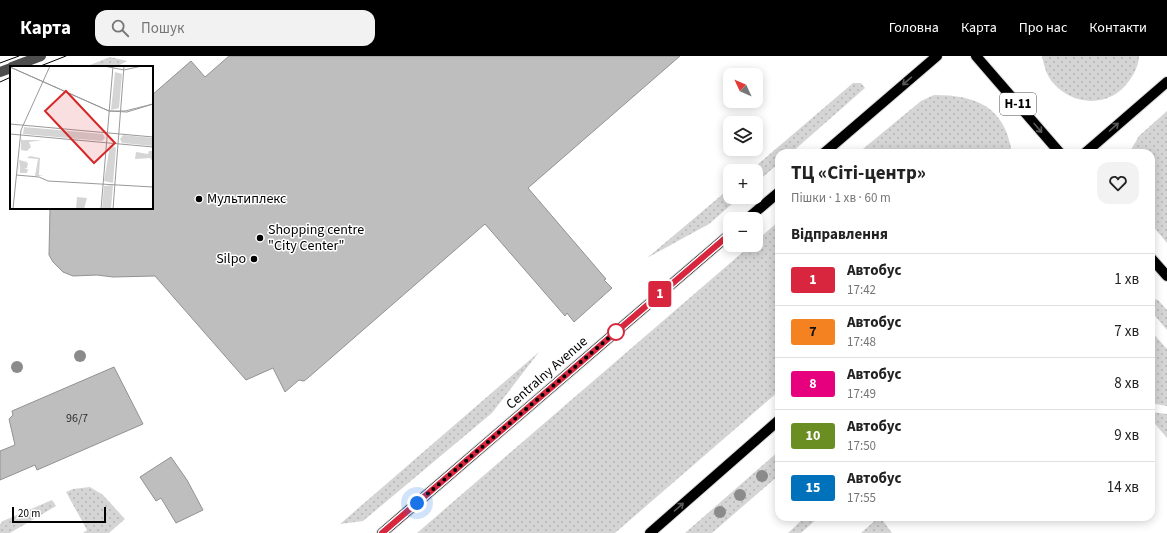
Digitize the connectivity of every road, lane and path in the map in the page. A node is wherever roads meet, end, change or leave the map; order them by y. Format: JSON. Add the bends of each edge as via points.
{"nodes":[{"id":1,"x":41,"y":56,"type":"edge"},
{"id":2,"x":937,"y":56,"type":"edge"},
{"id":3,"x":976,"y":56,"type":"edge"},
{"id":4,"x":15,"y":66,"type":"edge"},
{"id":5,"x":10,"y":68,"type":"edge"},
{"id":6,"x":0,"y":72,"type":"edge"},
{"id":7,"x":1167,"y":82,"type":"edge"},
{"id":8,"x":829,"y":149,"type":"edge"},
{"id":9,"x":1057,"y":149,"type":"edge"},
{"id":10,"x":1090,"y":149,"type":"edge"},
{"id":11,"x":775,"y":195,"type":"edge"},
{"id":12,"x":755,"y":212,"type":"edge"},
{"id":13,"x":723,"y":240,"type":"edge"},
{"id":14,"x":1155,"y":262,"type":"edge"},
{"id":15,"x":1167,"y":276,"type":"edge"},
{"id":16,"x":775,"y":424,"type":"edge"},
{"id":17,"x":382,"y":533,"type":"edge"},
{"id":18,"x":650,"y":533,"type":"edge"}],
"edges":[{"from":1,"to":4,"type":"street"},
{"from":2,"to":8,"type":"main road","one_way":true},
{"from":3,"to":9,"type":"main road","number":"Н-11","one_way":true},
{"from":5,"to":6,"type":"street"},
{"from":10,"to":7,"type":"main road","one_way":true},
{"from":11,"to":12,"type":"main road"},
{"from":13,"to":17,"type":"main road","name":"Centralny Avenue"},
{"from":14,"to":15,"type":"main road"},
{"from":18,"to":16,"type":"main road","one_way":true}]}
